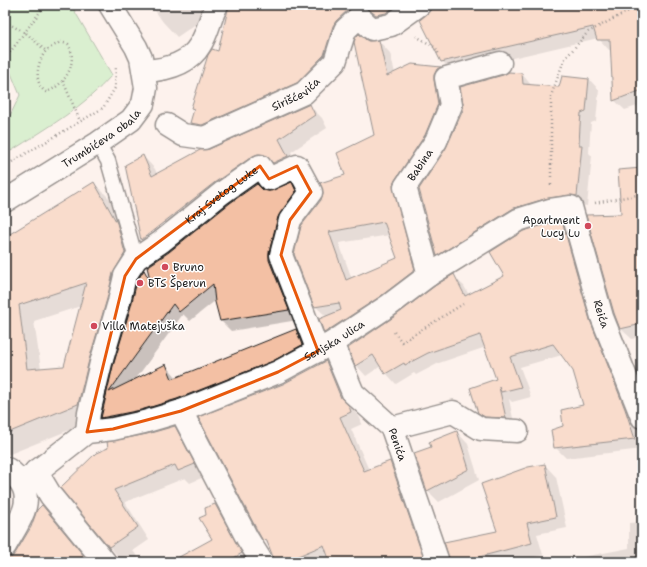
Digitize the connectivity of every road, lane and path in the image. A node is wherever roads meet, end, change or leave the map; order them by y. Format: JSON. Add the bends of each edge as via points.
{"nodes":[{"id":1,"x":45,"y":5,"type":"edge"},
{"id":2,"x":110,"y":5,"type":"edge"},
{"id":3,"x":217,"y":5,"type":"edge"},
{"id":4,"x":419,"y":5,"type":"edge"},
{"id":5,"x":640,"y":5,"type":"edge"},
{"id":6,"x":5,"y":22,"type":"edge"},
{"id":7,"x":391,"y":25,"type":"junction"},
{"id":8,"x":26,"y":33,"type":"junction"},
{"id":9,"x":46,"y":51,"type":"junction"},
{"id":10,"x":5,"y":59,"type":"edge"},
{"id":11,"x":116,"y":63,"type":"dead end"},
{"id":12,"x":500,"y":63,"type":"dead end"},
{"id":13,"x":144,"y":71,"type":"junction"},
{"id":14,"x":446,"y":78,"type":"junction"},
{"id":15,"x":63,"y":81,"type":"junction"},
{"id":16,"x":80,"y":121,"type":"junction"},
{"id":17,"x":167,"y":125,"type":"dead end"},
{"id":18,"x":98,"y":143,"type":"junction"},
{"id":19,"x":5,"y":155,"type":"edge"},
{"id":20,"x":10,"y":164,"type":"junction"},
{"id":21,"x":5,"y":166,"type":"edge"},
{"id":22,"x":642,"y":194,"type":"edge"},
{"id":23,"x":5,"y":201,"type":"edge"},
{"id":24,"x":561,"y":208,"type":"junction"},
{"id":25,"x":136,"y":259,"type":"junction"},
{"id":26,"x":429,"y":275,"type":"junction"},
{"id":27,"x":463,"y":304,"type":"dead end"},
{"id":28,"x":380,"y":312,"type":"junction"},
{"id":29,"x":325,"y":347,"type":"junction"},
{"id":30,"x":181,"y":411,"type":"junction"},
{"id":31,"x":642,"y":417,"type":"edge"},
{"id":32,"x":392,"y":428,"type":"junction"},
{"id":33,"x":517,"y":431,"type":"dead end"},
{"id":34,"x":87,"y":432,"type":"junction"},
{"id":35,"x":5,"y":468,"type":"edge"},
{"id":36,"x":29,"y":477,"type":"junction"},
{"id":37,"x":5,"y":546,"type":"edge"},
{"id":38,"x":105,"y":562,"type":"edge"},
{"id":39,"x":262,"y":562,"type":"edge"},
{"id":40,"x":438,"y":562,"type":"edge"}],
"edges":[{"from":1,"to":8,"type":"path"},
{"from":2,"to":13,"type":"street","name":"Trumbićeva obala","via":[[136,47]]},
{"from":3,"to":13,"type":"street","via":[[201,44],[194,54],[170,67]]},
{"from":4,"to":7,"type":"street"},
{"from":5,"to":24,"type":"path","via":[[588,32],[564,60],[551,96]]},
{"from":6,"to":8,"type":"path"},
{"from":7,"to":14,"type":"path","via":[[436,48]]},
{"from":7,"to":17,"type":"street","name":"Sirišćevića","via":[[372,29],[360,17],[345,30],[335,62],[304,93],[258,114],[204,138],[183,135]]},
{"from":8,"to":9,"type":"path"},
{"from":8,"to":10,"type":"path"},
{"from":9,"to":15,"type":"path","via":[[60,42],[68,44],[71,48],[70,68]]},
{"from":9,"to":15,"type":"path","via":[[40,62],[39,84],[46,92],[57,88]]},
{"from":11,"to":16,"type":"path","via":[[115,88],[103,108]]},
{"from":12,"to":14,"type":"street"},
{"from":13,"to":18,"type":"street","name":"Trumbićeva obala","via":[[146,88],[143,104],[131,120]]},
{"from":14,"to":26,"type":"street","name":"Babina","via":[[451,105],[436,141],[405,187]]},
{"from":15,"to":16,"type":"path"},
{"from":16,"to":20,"type":"path"},
{"from":18,"to":23,"type":"street","name":"Trumbićeva obala"},
{"from":18,"to":25,"type":"lane","via":[[108,161]]},
{"from":19,"to":20,"type":"path"},
{"from":20,"to":21,"type":"path"},
{"from":22,"to":24,"type":"path"},
{"from":24,"to":26,"type":"street","name":"Senjska ulica","via":[[518,220]]},
{"from":24,"to":31,"type":"street","name":"Reića"},
{"from":25,"to":29,"type":"street","name":"Kraj Svetog Luke","via":[[260,166],[269,179],[297,166],[311,192],[290,220],[281,255]]},
{"from":25,"to":34,"type":"street","via":[[124,276],[120,302],[89,413]]},
{"from":26,"to":28,"type":"street","name":"Senjska ulica"},
{"from":27,"to":28,"type":"path","via":[[402,342]]},
{"from":28,"to":29,"type":"street","name":"Senjska ulica"},
{"from":29,"to":30,"type":"street","name":"Senjska ulica","via":[[278,372]]},
{"from":29,"to":32,"type":"street","name":"Penića","via":[[352,393]]},
{"from":30,"to":34,"type":"street","name":"Senjska ulica","via":[[113,429]]},
{"from":30,"to":39,"type":"street"},
{"from":32,"to":33,"type":"street","via":[[454,412],[481,429]]},
{"from":32,"to":40,"type":"street","name":"Penića"},
{"from":34,"to":36,"type":"street"},
{"from":35,"to":36,"type":"street","via":[[14,474]]},
{"from":36,"to":37,"type":"street","via":[[24,513]]},
{"from":36,"to":38,"type":"street","via":[[51,496]]}]}
